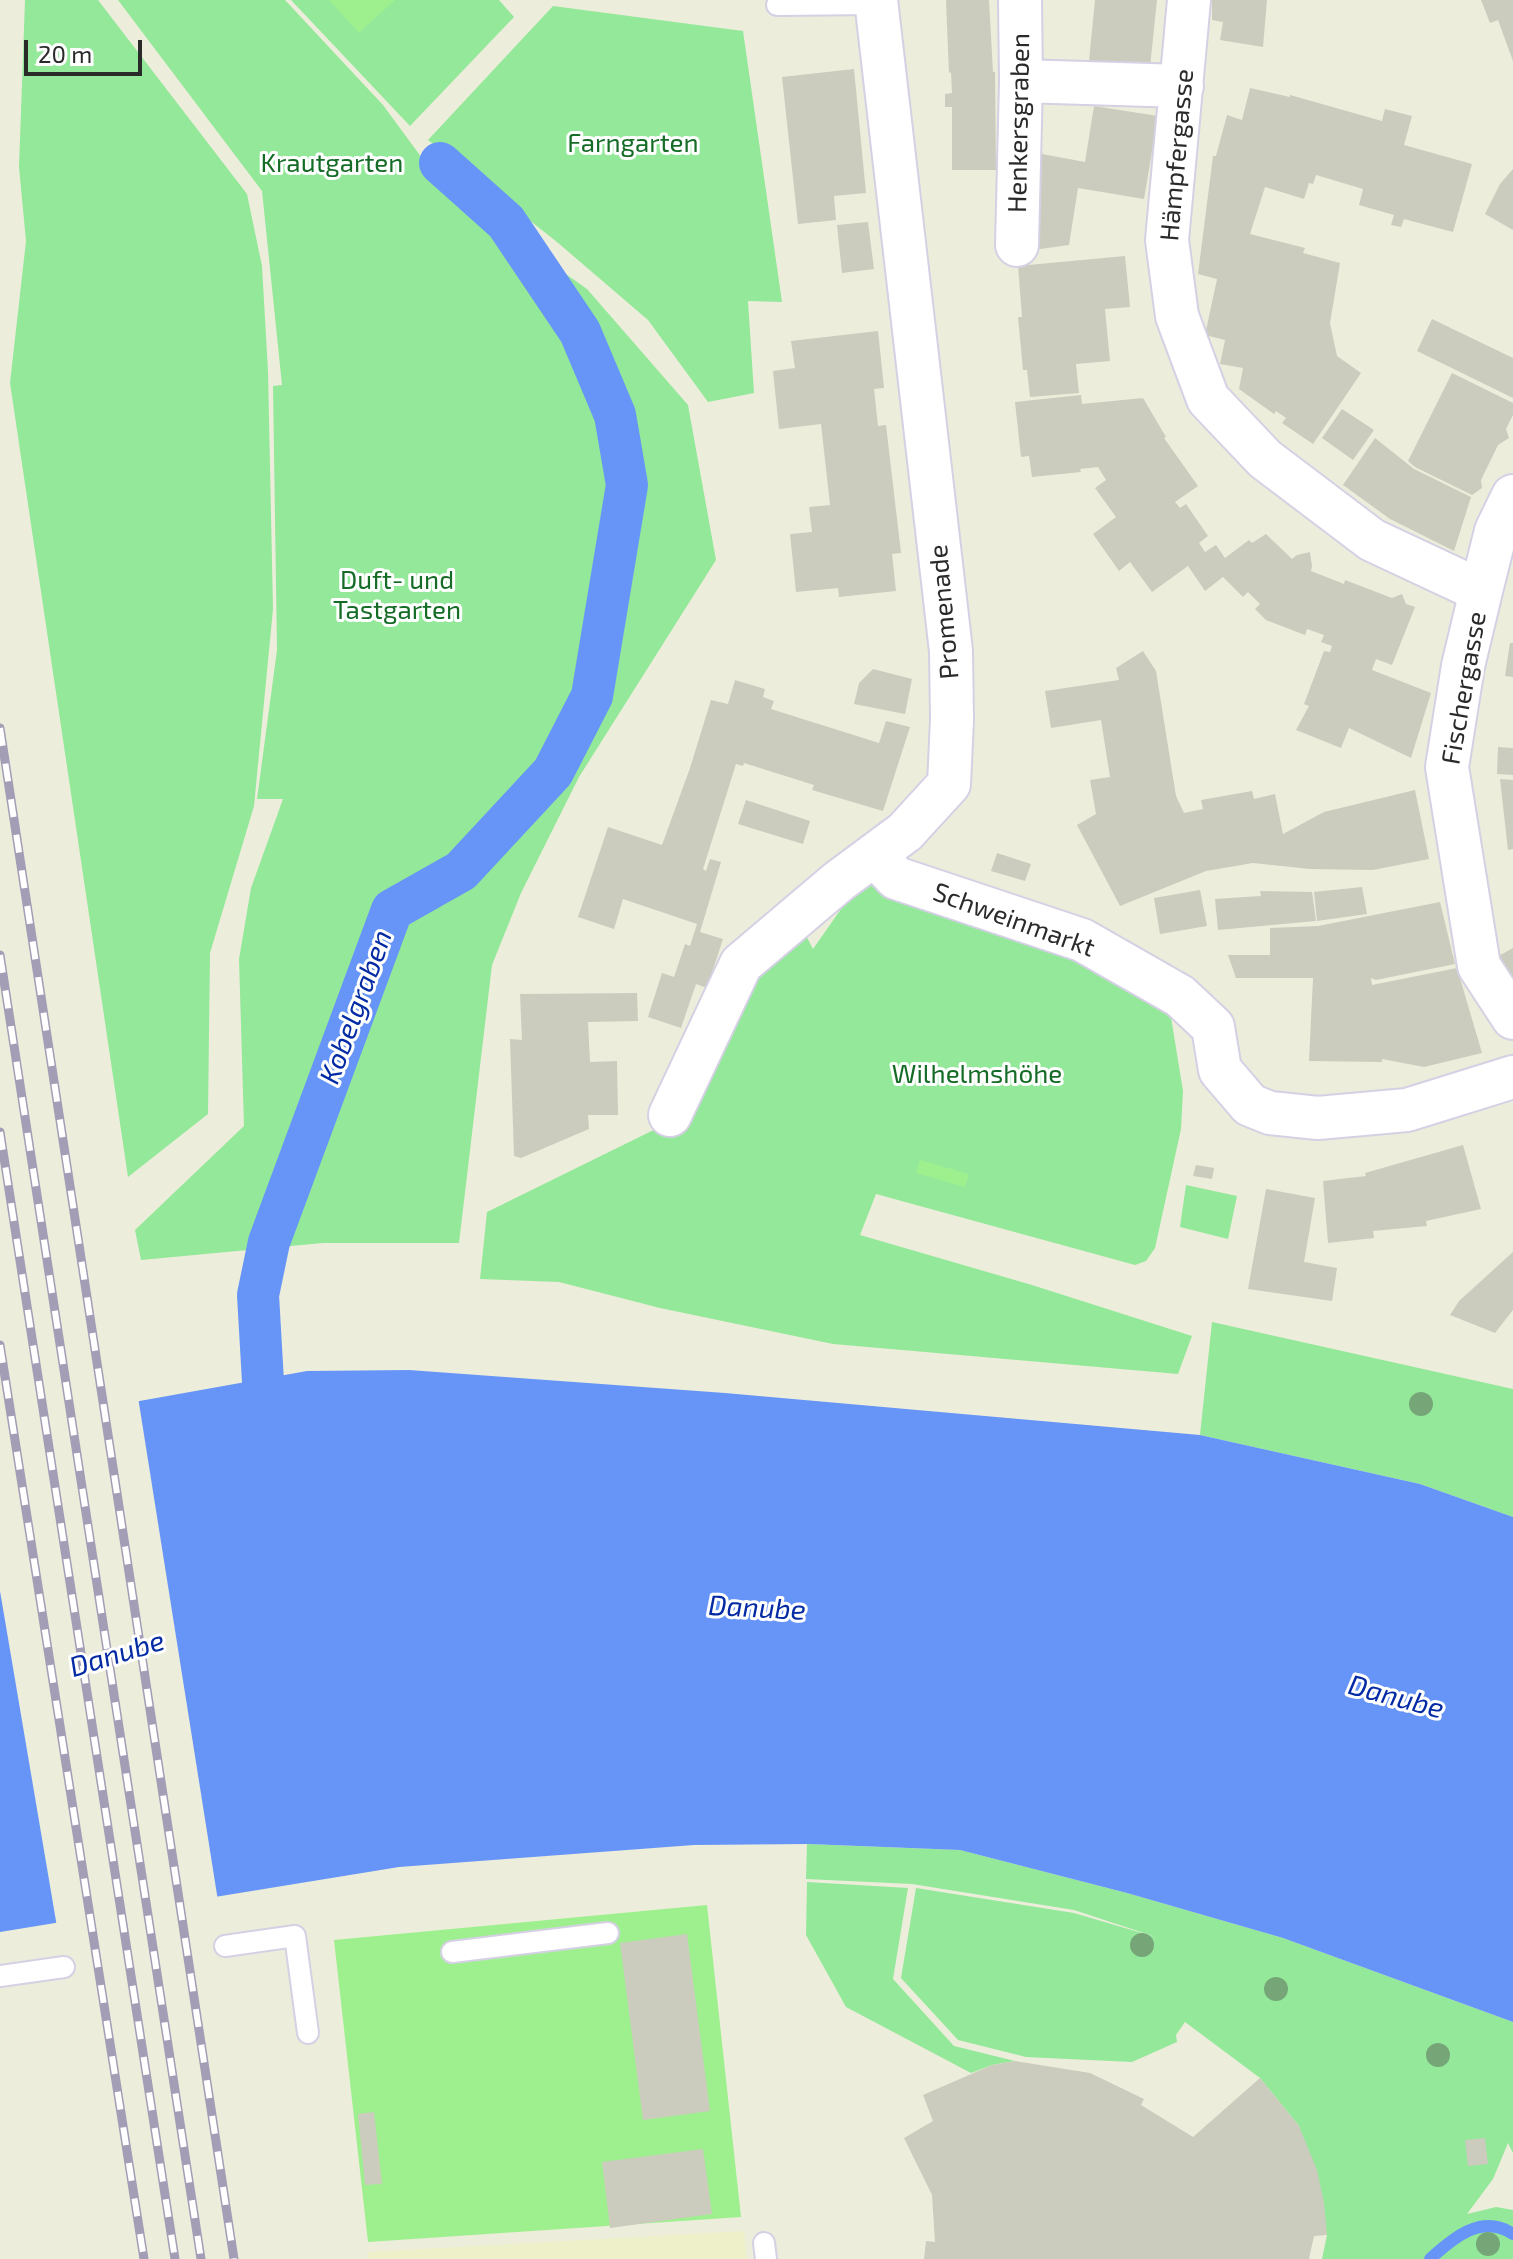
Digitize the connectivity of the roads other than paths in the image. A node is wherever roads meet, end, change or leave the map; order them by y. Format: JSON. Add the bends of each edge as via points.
{"nodes":[{"id":1,"x":1020,"y":0,"type":"edge"},
{"id":2,"x":1189,"y":0,"type":"edge"},
{"id":3,"x":876,"y":2,"type":"edge"},
{"id":4,"x":777,"y":5,"type":"dead end"},
{"id":5,"x":1021,"y":81,"type":"junction"},
{"id":6,"x":1182,"y":86,"type":"junction"},
{"id":7,"x":1017,"y":245,"type":"dead end"},
{"id":8,"x":1513,"y":496,"type":"edge"},
{"id":9,"x":1481,"y":591,"type":"junction"},
{"id":10,"x":874,"y":855,"type":"junction"},
{"id":11,"x":1513,"y":1018,"type":"edge"},
{"id":12,"x":1513,"y":1077,"type":"edge"},
{"id":13,"x":670,"y":1115,"type":"dead end"},
{"id":14,"x":608,"y":1933,"type":"dead end"},
{"id":15,"x":225,"y":1946,"type":"dead end"},
{"id":16,"x":452,"y":1952,"type":"dead end"},
{"id":17,"x":64,"y":1967,"type":"dead end"},
{"id":18,"x":0,"y":1976,"type":"edge"},
{"id":19,"x":308,"y":2033,"type":"dead end"}],
"edges":[{"from":1,"to":5,"type":"street","name":"Henkersgraben"},
{"from":2,"to":6,"type":"street","name":"Hämpfergasse"},
{"from":3,"to":4,"type":"lane"},
{"from":3,"to":10,"type":"street","name":"Promenade","via":[[951,651],[952,720],[949,784],[905,832]]},
{"from":5,"to":6,"type":"street"},
{"from":5,"to":7,"type":"street","name":"Henkersgraben"},
{"from":6,"to":9,"type":"street","name":"Hämpfergasse","via":[[1167,240],[1177,316],[1208,399],[1265,459],[1372,540]]},
{"from":8,"to":9,"type":"street","name":"Fischergasse","via":[[1496,531]]},
{"from":9,"to":11,"type":"street","name":"Fischergasse","via":[[1447,767],[1479,966]]},
{"from":10,"to":12,"type":"street","name":"Schweinmarkt","via":[[896,878],[1082,940],[1180,996],[1213,1027],[1220,1070],[1250,1105],[1270,1113],[1318,1118],[1407,1110]]},
{"from":10,"to":13,"type":"street","name":"Promenade","via":[[741,964]]},
{"from":14,"to":16,"type":"lane"},
{"from":15,"to":19,"type":"lane","via":[[295,1936]]},
{"from":17,"to":18,"type":"lane"}]}
